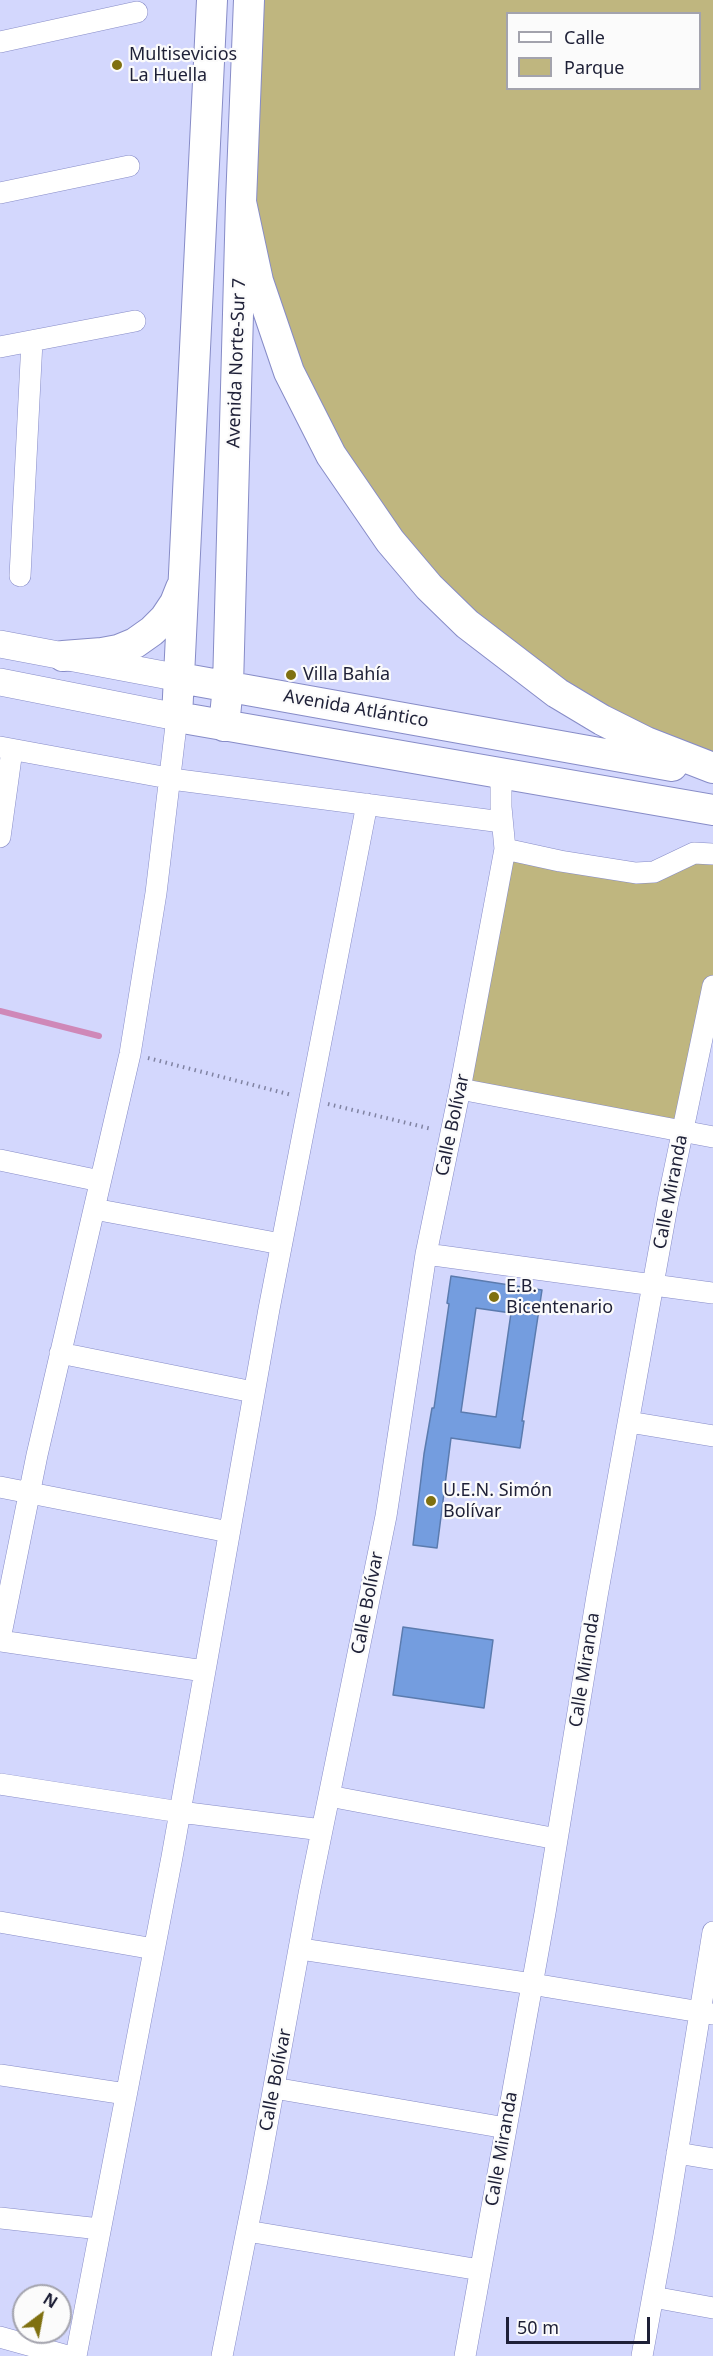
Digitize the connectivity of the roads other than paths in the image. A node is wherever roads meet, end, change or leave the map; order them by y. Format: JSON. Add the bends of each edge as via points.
{"nodes":[{"id":1,"x":212,"y":0,"type":"edge"},
{"id":2,"x":249,"y":0,"type":"edge"},
{"id":3,"x":136,"y":12,"type":"dead end"},
{"id":4,"x":0,"y":42,"type":"edge"},
{"id":5,"x":129,"y":166,"type":"dead end"},
{"id":6,"x":0,"y":194,"type":"edge"},
{"id":7,"x":241,"y":202,"type":"junction"},
{"id":8,"x":135,"y":321,"type":"dead end"},
{"id":9,"x":32,"y":341,"type":"junction"},
{"id":10,"x":0,"y":347,"type":"edge"},
{"id":11,"x":20,"y":576,"type":"dead end"},
{"id":12,"x":185,"y":579,"type":"junction"},
{"id":13,"x":0,"y":644,"type":"edge"},
{"id":14,"x":63,"y":656,"type":"junction"},
{"id":15,"x":180,"y":678,"type":"junction"},
{"id":16,"x":0,"y":682,"type":"edge"},
{"id":17,"x":228,"y":686,"type":"junction"},
{"id":18,"x":177,"y":717,"type":"junction"},
{"id":19,"x":224,"y":726,"type":"junction"},
{"id":20,"x":6,"y":748,"type":"edge"},
{"id":21,"x":713,"y":768,"type":"edge"},
{"id":22,"x":501,"y":773,"type":"junction"},
{"id":23,"x":713,"y":773,"type":"edge"},
{"id":24,"x":171,"y":779,"type":"junction"},
{"id":25,"x":367,"y":804,"type":"junction"},
{"id":26,"x":713,"y":810,"type":"edge"},
{"id":27,"x":502,"y":822,"type":"junction"},
{"id":28,"x":0,"y":837,"type":"edge"},
{"id":29,"x":505,"y":849,"type":"junction"},
{"id":30,"x":713,"y":854,"type":"edge"},
{"id":31,"x":713,"y":986,"type":"edge"},
{"id":32,"x":460,"y":1089,"type":"junction"},
{"id":33,"x":682,"y":1132,"type":"junction"},
{"id":34,"x":713,"y":1137,"type":"edge"},
{"id":35,"x":0,"y":1160,"type":"edge"},
{"id":36,"x":100,"y":1181,"type":"junction"},
{"id":37,"x":94,"y":1209,"type":"junction"},
{"id":38,"x":281,"y":1244,"type":"junction"},
{"id":39,"x":426,"y":1254,"type":"junction"},
{"id":40,"x":653,"y":1284,"type":"junction"},
{"id":41,"x":713,"y":1293,"type":"edge"},
{"id":42,"x":60,"y":1353,"type":"junction"},
{"id":43,"x":253,"y":1392,"type":"junction"},
{"id":44,"x":628,"y":1422,"type":"junction"},
{"id":45,"x":713,"y":1436,"type":"edge"},
{"id":46,"x":0,"y":1487,"type":"edge"},
{"id":47,"x":29,"y":1492,"type":"junction"},
{"id":48,"x":229,"y":1532,"type":"junction"},
{"id":49,"x":0,"y":1640,"type":"edge"},
{"id":50,"x":204,"y":1671,"type":"junction"},
{"id":51,"x":0,"y":1784,"type":"edge"},
{"id":52,"x":329,"y":1796,"type":"junction"},
{"id":53,"x":180,"y":1812,"type":"junction"},
{"id":54,"x":322,"y":1830,"type":"junction"},
{"id":55,"x":557,"y":1839,"type":"junction"},
{"id":56,"x":0,"y":1922,"type":"edge"},
{"id":57,"x":713,"y":1932,"type":"edge"},
{"id":58,"x":154,"y":1949,"type":"junction"},
{"id":59,"x":301,"y":1949,"type":"junction"},
{"id":60,"x":532,"y":1984,"type":"junction"},
{"id":61,"x":707,"y":2013,"type":"edge"},
{"id":62,"x":0,"y":2075,"type":"edge"},
{"id":63,"x":274,"y":2088,"type":"junction"},
{"id":64,"x":126,"y":2094,"type":"junction"},
{"id":65,"x":506,"y":2128,"type":"junction"},
{"id":66,"x":677,"y":2153,"type":"junction"},
{"id":67,"x":713,"y":2159,"type":"edge"},
{"id":68,"x":0,"y":2218,"type":"edge"},
{"id":69,"x":100,"y":2229,"type":"junction"},
{"id":70,"x":247,"y":2231,"type":"junction"},
{"id":71,"x":480,"y":2270,"type":"junction"},
{"id":72,"x":653,"y":2297,"type":"junction"},
{"id":73,"x":713,"y":2308,"type":"edge"},
{"id":74,"x":0,"y":2337,"type":"edge"},
{"id":75,"x":68,"y":2356,"type":"edge"},
{"id":76,"x":76,"y":2356,"type":"edge"},
{"id":77,"x":222,"y":2356,"type":"edge"},
{"id":78,"x":465,"y":2356,"type":"edge"},
{"id":79,"x":642,"y":2356,"type":"edge"}],
"edges":[{"from":1,"to":12,"type":"main road"},
{"from":2,"to":7,"type":"main road","name":"Avenida Norte-Sur 7"},
{"from":3,"to":4,"type":"street"},
{"from":5,"to":6,"type":"street"},
{"from":7,"to":17,"type":"main road","name":"Avenida Norte-Sur 7"},
{"from":7,"to":21,"type":"main road","via":[[258,281],[289,372],[331,455],[390,541],[467,624],[557,693],[646,742]]},
{"from":8,"to":9,"type":"street"},
{"from":9,"to":10,"type":"street"},
{"from":9,"to":11,"type":"street"},
{"from":12,"to":14,"type":"main road","via":[[165,618],[135,643],[102,653]]},
{"from":12,"to":15,"type":"main road"},
{"from":13,"to":14,"type":"street","name":"Avenida Atlántico"},
{"from":14,"to":15,"type":"street","name":"Avenida Atlántico"},
{"from":15,"to":17,"type":"main road","name":"Avenida Atlántico"},
{"from":15,"to":18,"type":"main road"},
{"from":16,"to":18,"type":"street"},
{"from":17,"to":19,"type":"main road","name":"Avenida Norte-Sur 7"},
{"from":17,"to":23,"type":"main road","name":"Avenida Atlántico"},
{"from":18,"to":19,"type":"main road"},
{"from":18,"to":24,"type":"street"},
{"from":19,"to":22,"type":"main road"},
{"from":20,"to":24,"type":"street"},
{"from":20,"to":28,"type":"street"},
{"from":22,"to":26,"type":"main road"},
{"from":22,"to":27,"type":"street","name":"Calle Bolívar"},
{"from":24,"to":25,"type":"street"},
{"from":24,"to":36,"type":"street","via":[[130,1054]]},
{"from":25,"to":27,"type":"street"},
{"from":25,"to":38,"type":"street"},
{"from":27,"to":29,"type":"street","name":"Calle Bolívar"},
{"from":29,"to":30,"type":"street","via":[[636,873],[654,872],[694,853]]},
{"from":29,"to":32,"type":"street","name":"Calle Bolívar"},
{"from":31,"to":33,"type":"street","name":"Calle Miranda"},
{"from":32,"to":33,"type":"street"},
{"from":32,"to":39,"type":"street","name":"Calle Bolívar"},
{"from":33,"to":34,"type":"street"},
{"from":33,"to":40,"type":"street","name":"Calle Miranda"},
{"from":35,"to":36,"type":"street"},
{"from":36,"to":37,"type":"street"},
{"from":37,"to":38,"type":"street"},
{"from":37,"to":42,"type":"street"},
{"from":38,"to":43,"type":"street"},
{"from":39,"to":40,"type":"street"},
{"from":39,"to":52,"type":"street","name":"Calle Bolívar","via":[[386,1516]]},
{"from":40,"to":41,"type":"street"},
{"from":40,"to":44,"type":"street","name":"Calle Miranda"},
{"from":42,"to":43,"type":"street"},
{"from":42,"to":47,"type":"street"},
{"from":43,"to":48,"type":"street"},
{"from":44,"to":45,"type":"street"},
{"from":44,"to":55,"type":"street","name":"Calle Miranda"},
{"from":46,"to":47,"type":"street"},
{"from":47,"to":48,"type":"street"},
{"from":47,"to":49,"type":"street"},
{"from":48,"to":50,"type":"street"},
{"from":49,"to":50,"type":"street"},
{"from":50,"to":53,"type":"street"},
{"from":51,"to":53,"type":"street"},
{"from":52,"to":54,"type":"street","name":"Calle Bolívar"},
{"from":52,"to":55,"type":"street"},
{"from":53,"to":54,"type":"street"},
{"from":53,"to":58,"type":"street"},
{"from":54,"to":59,"type":"street","name":"Calle Bolívar"},
{"from":55,"to":60,"type":"street","name":"Calle Miranda"},
{"from":56,"to":58,"type":"street"},
{"from":57,"to":61,"type":"street"},
{"from":58,"to":64,"type":"street"},
{"from":59,"to":60,"type":"street"},
{"from":59,"to":63,"type":"street","name":"Calle Bolívar"},
{"from":60,"to":61,"type":"street"},
{"from":60,"to":65,"type":"street","name":"Calle Miranda"},
{"from":61,"to":66,"type":"street"},
{"from":62,"to":64,"type":"street"},
{"from":63,"to":65,"type":"street"},
{"from":63,"to":70,"type":"street","name":"Calle Bolívar"},
{"from":64,"to":69,"type":"street"},
{"from":65,"to":71,"type":"street","name":"Calle Miranda"},
{"from":66,"to":67,"type":"street"},
{"from":66,"to":72,"type":"street"},
{"from":68,"to":69,"type":"street"},
{"from":69,"to":76,"type":"street"},
{"from":70,"to":71,"type":"street"},
{"from":70,"to":77,"type":"street","name":"Calle Bolívar"},
{"from":71,"to":78,"type":"street","name":"Calle Miranda"},
{"from":72,"to":73,"type":"street"},
{"from":72,"to":79,"type":"street"},
{"from":74,"to":75,"type":"street"}]}
